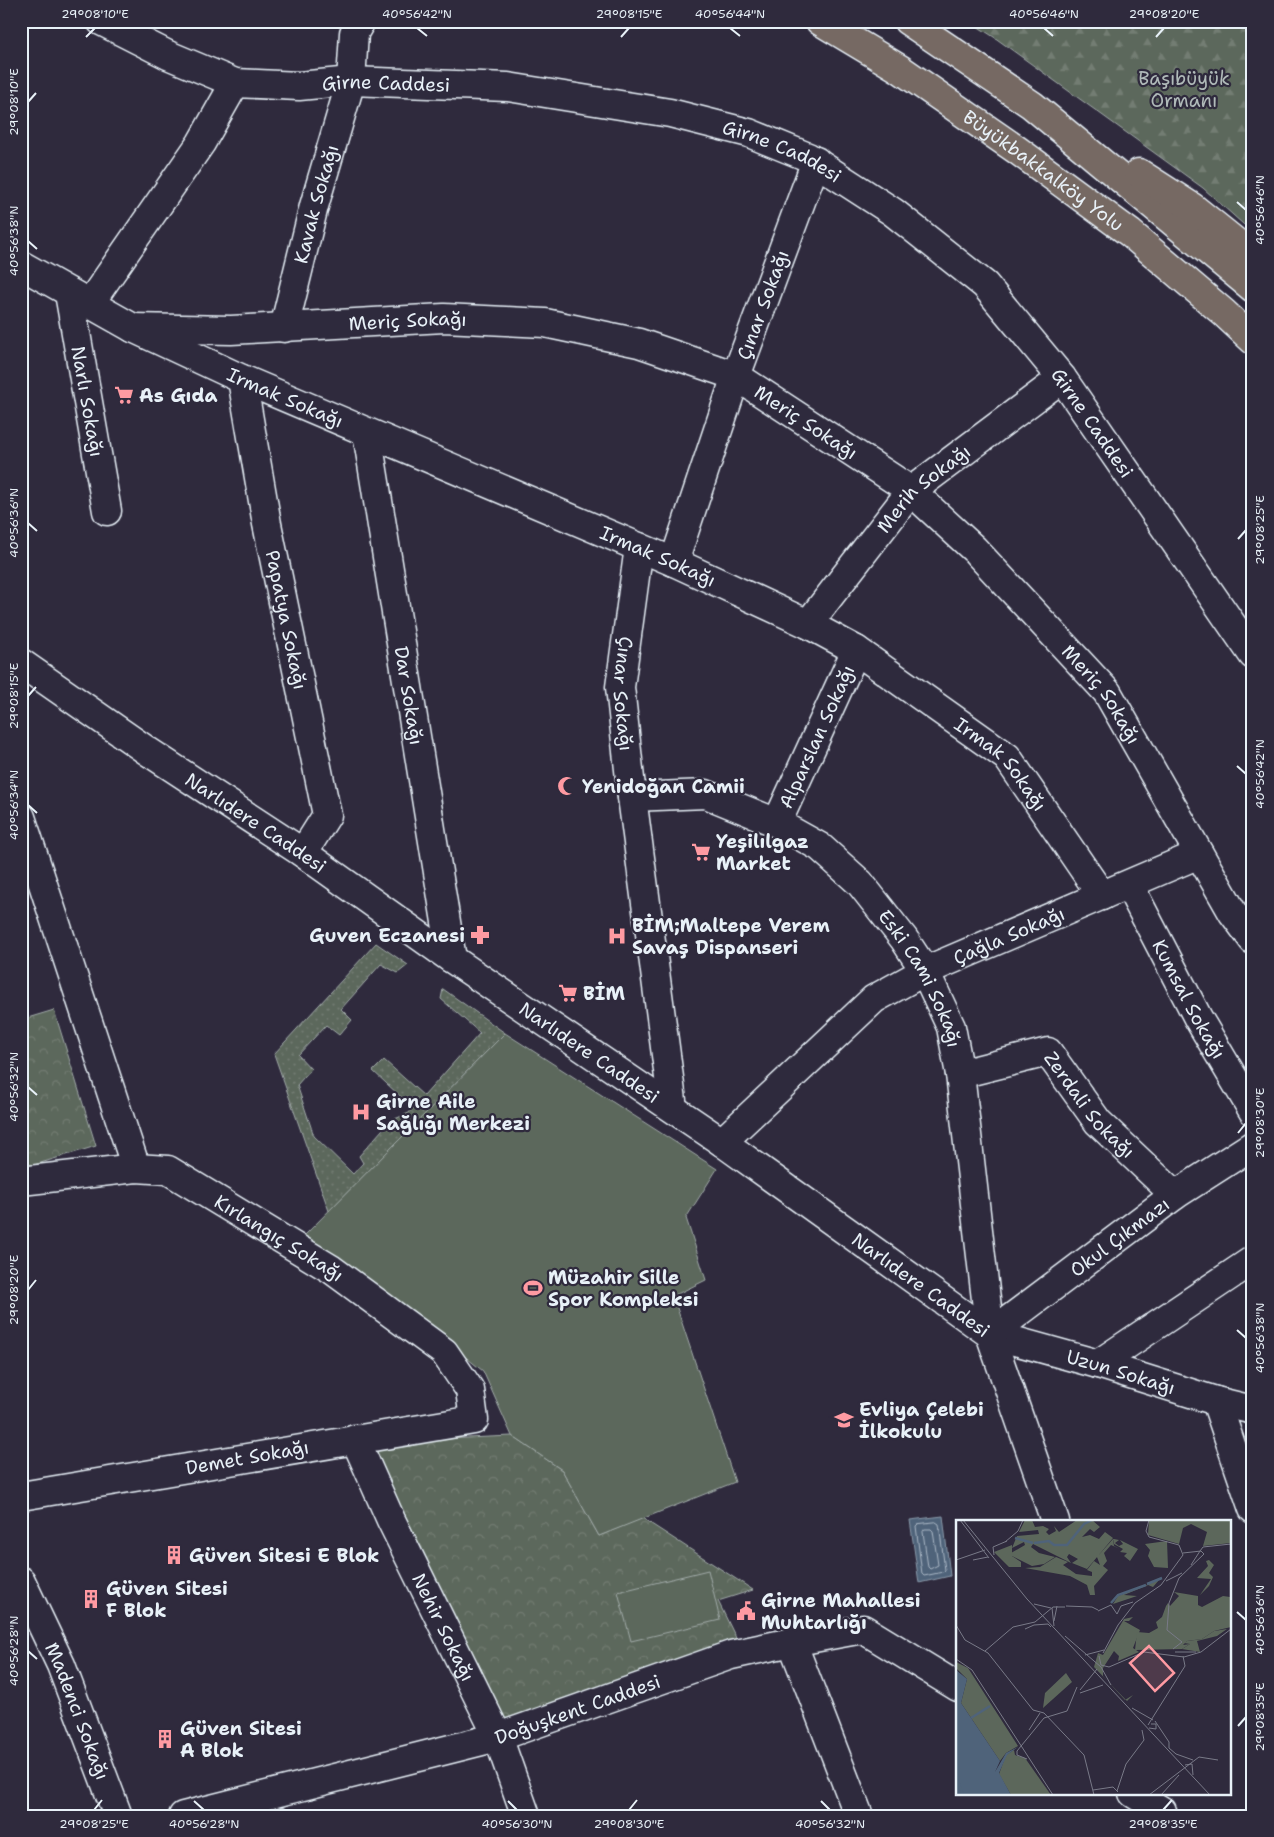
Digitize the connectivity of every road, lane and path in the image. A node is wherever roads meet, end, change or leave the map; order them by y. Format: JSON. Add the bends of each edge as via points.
{"nodes":[{"id":1,"x":101,"y":21,"type":"edge"},
{"id":2,"x":361,"y":21,"type":"edge"},
{"id":3,"x":820,"y":21,"type":"edge"},
{"id":4,"x":908,"y":21,"type":"edge"},
{"id":5,"x":351,"y":81,"type":"junction"},
{"id":6,"x":235,"y":83,"type":"junction"},
{"id":7,"x":1032,"y":105,"type":"junction"},
{"id":8,"x":816,"y":162,"type":"junction"},
{"id":9,"x":1253,"y":256,"type":"edge"},
{"id":10,"x":21,"y":265,"type":"edge"},
{"id":11,"x":1253,"y":288,"type":"edge"},
{"id":12,"x":80,"y":298,"type":"junction"},
{"id":13,"x":133,"y":328,"type":"junction"},
{"id":14,"x":284,"y":328,"type":"junction"},
{"id":15,"x":1253,"y":340,"type":"edge"},
{"id":16,"x":736,"y":376,"type":"junction"},
{"id":17,"x":1062,"y":378,"type":"junction"},
{"id":18,"x":242,"y":379,"type":"junction"},
{"id":19,"x":367,"y":432,"type":"junction"},
{"id":20,"x":910,"y":492,"type":"junction"},
{"id":21,"x":107,"y":511,"type":"dead end"},
{"id":22,"x":639,"y":547,"type":"junction"},
{"id":23,"x":674,"y":562,"type":"junction"},
{"id":24,"x":808,"y":624,"type":"junction"},
{"id":25,"x":856,"y":650,"type":"junction"},
{"id":26,"x":1253,"y":655,"type":"edge"},
{"id":27,"x":21,"y":663,"type":"edge"},
{"id":28,"x":632,"y":797,"type":"junction"},
{"id":29,"x":21,"y":817,"type":"edge"},
{"id":30,"x":777,"y":823,"type":"junction"},
{"id":31,"x":303,"y":853,"type":"junction"},
{"id":32,"x":1199,"y":854,"type":"junction"},
{"id":33,"x":1129,"y":885,"type":"junction"},
{"id":34,"x":1102,"y":896,"type":"junction"},
{"id":35,"x":1253,"y":940,"type":"edge"},
{"id":36,"x":452,"y":958,"type":"junction"},
{"id":37,"x":925,"y":971,"type":"junction"},
{"id":38,"x":960,"y":1074,"type":"junction"},
{"id":39,"x":672,"y":1108,"type":"junction"},
{"id":40,"x":1253,"y":1111,"type":"edge"},
{"id":41,"x":722,"y":1142,"type":"junction"},
{"id":42,"x":1253,"y":1145,"type":"edge"},
{"id":43,"x":136,"y":1168,"type":"junction"},
{"id":44,"x":21,"y":1180,"type":"edge"},
{"id":45,"x":1175,"y":1195,"type":"junction"},
{"id":46,"x":1253,"y":1260,"type":"edge"},
{"id":47,"x":990,"y":1334,"type":"junction"},
{"id":48,"x":1098,"y":1364,"type":"junction"},
{"id":49,"x":1216,"y":1401,"type":"junction"},
{"id":50,"x":1253,"y":1410,"type":"edge"},
{"id":51,"x":474,"y":1420,"type":"joint"},
{"id":52,"x":355,"y":1439,"type":"junction"},
{"id":53,"x":21,"y":1496,"type":"edge"},
{"id":54,"x":1253,"y":1509,"type":"edge"},
{"id":55,"x":1055,"y":1520,"type":"edge"},
{"id":56,"x":21,"y":1581,"type":"edge"},
{"id":57,"x":792,"y":1642,"type":"junction"},
{"id":58,"x":956,"y":1686,"type":"edge"},
{"id":59,"x":498,"y":1737,"type":"junction"},
{"id":60,"x":1135,"y":1794,"type":"edge"},
{"id":61,"x":1160,"y":1807,"type":"edge"},
{"id":62,"x":118,"y":1816,"type":"edge"},
{"id":63,"x":183,"y":1816,"type":"edge"},
{"id":64,"x":526,"y":1816,"type":"edge"},
{"id":65,"x":859,"y":1816,"type":"edge"}],
"edges":[{"from":1,"to":6,"type":"street","name":"Girne Caddesi","via":[[168,55]]},
{"from":2,"to":5,"type":"street","name":"Kavak Sokağı","via":[[354,33]]},
{"from":3,"to":15,"type":"highway","name":"Büyükbakkalköy Yolu","via":[[900,69],[1032,161],[1130,234]]},
{"from":4,"to":7,"type":"highway","name":"Büyükbakkalköy Yolu"},
{"from":5,"to":6,"type":"street","name":"Girne Caddesi","via":[[300,86]]},
{"from":5,"to":8,"type":"street","name":"Girne Caddesi","via":[[508,87],[574,96],[670,113],[749,134]]},
{"from":5,"to":14,"type":"street","name":"Kavak Sokağı","via":[[314,206]]},
{"from":6,"to":12,"type":"street","via":[[201,143]]},
{"from":7,"to":9,"type":"highway","via":[[1192,207]]},
{"from":7,"to":11,"type":"highway","name":"Büyükbakkalköy Yolu"},
{"from":8,"to":16,"type":"street","name":"Çınar Sokağı"},
{"from":8,"to":17,"type":"street","name":"Girne Caddesi","via":[[893,212],[985,285]]},
{"from":10,"to":12,"type":"street","name":"Irmak Sokağı"},
{"from":12,"to":13,"type":"street","name":"Irmak Sokağı"},
{"from":12,"to":21,"type":"street","name":"Narlı Sokağı"},
{"from":13,"to":14,"type":"street","name":"Meriç Sokağı"},
{"from":13,"to":18,"type":"street","name":"Irmak Sokağı"},
{"from":14,"to":16,"type":"street","name":"Meriç Sokağı","via":[[444,318],[546,323],[639,343]]},
{"from":16,"to":20,"type":"street","name":"Meriç Sokağı"},
{"from":16,"to":23,"type":"street","name":"Çınar Sokağı"},
{"from":17,"to":20,"type":"street","name":"Merih Sokağı"},
{"from":17,"to":26,"type":"street","name":"Girne Caddesi"},
{"from":18,"to":19,"type":"street","name":"Irmak Sokağı"},
{"from":18,"to":31,"type":"street","name":"Papatya Sokağı","via":[[267,524],[327,815]]},
{"from":19,"to":22,"type":"street","name":"Irmak Sokağı"},
{"from":19,"to":36,"type":"street","name":"Dar Sokağı"},
{"from":20,"to":24,"type":"street","name":"Merih Sokağı"},
{"from":20,"to":32,"type":"street","name":"Meriç Sokağı","via":[[974,550],[1107,692]]},
{"from":22,"to":23,"type":"street","name":"Irmak Sokağı"},
{"from":22,"to":28,"type":"street","name":"Çınar Sokağı","via":[[620,687]]},
{"from":23,"to":24,"type":"street","name":"Irmak Sokağı"},
{"from":24,"to":25,"type":"street","name":"Irmak Sokağı"},
{"from":25,"to":30,"type":"street","name":"Alparslan Sokağı"},
{"from":25,"to":34,"type":"street","name":"Irmak Sokağı","via":[[1007,757]]},
{"from":27,"to":31,"type":"street","name":"Narlıdere Caddesi"},
{"from":28,"to":30,"type":"street","name":"Eski Cami Sokağı","via":[[706,794]]},
{"from":28,"to":39,"type":"street","name":"Çınar Sokağı"},
{"from":29,"to":43,"type":"street"},
{"from":30,"to":37,"type":"street","name":"Eski Cami Sokağı","via":[[820,847],[860,883]]},
{"from":31,"to":36,"type":"street","name":"Narlıdere Caddesi"},
{"from":32,"to":33,"type":"street","name":"Çağla Sokağı"},
{"from":32,"to":35,"type":"street","name":"Meriç Sokağı","via":[[1233,913]]},
{"from":33,"to":34,"type":"street","name":"Çağla Sokağı"},
{"from":33,"to":40,"type":"street","name":"Kumsal Sokağı","via":[[1198,1018]]},
{"from":34,"to":37,"type":"street","name":"Çağla Sokağı"},
{"from":36,"to":39,"type":"street","name":"Narlıdere Caddesi"},
{"from":37,"to":38,"type":"street","name":"Eski Cami Sokağı","via":[[951,1027]]},
{"from":37,"to":41,"type":"street","name":"Çağla Sokağı","via":[[874,999]]},
{"from":38,"to":45,"type":"street","name":"Zerdali Sokağı","via":[[1048,1052],[1098,1122]]},
{"from":38,"to":47,"type":"street","name":"Eski Cami Sokağı"},
{"from":39,"to":41,"type":"street","name":"Narlıdere Caddesi"},
{"from":41,"to":47,"type":"street","name":"Narlıdere Caddesi"},
{"from":42,"to":45,"type":"street","name":"Okul Çıkmazı"},
{"from":43,"to":44,"type":"street","name":"Kırlangıç Sokağı"},
{"from":43,"to":51,"type":"street","name":"Kırlangıç Sokağı","via":[[168,1170],[331,1269],[444,1352],[470,1390]]},
{"from":45,"to":47,"type":"street","name":"Okul Çıkmazı"},
{"from":46,"to":48,"type":"street"},
{"from":47,"to":48,"type":"street","name":"Uzun Sokağı"},
{"from":47,"to":55,"type":"street","name":"Narlıdere Caddesi"},
{"from":48,"to":49,"type":"street","name":"Uzun Sokağı"},
{"from":49,"to":50,"type":"street","name":"Uzun Sokağı"},
{"from":49,"to":54,"type":"street"},
{"from":51,"to":52,"type":"street","name":"Demet Sokağı"},
{"from":52,"to":53,"type":"street","name":"Demet Sokağı"},
{"from":52,"to":59,"type":"street","name":"Nehir Sokağı","via":[[391,1520]]},
{"from":56,"to":62,"type":"street","name":"Madenci Sokağı","via":[[61,1666]]},
{"from":57,"to":58,"type":"street","name":"Doğuşkent Caddesi","via":[[863,1629]]},
{"from":57,"to":59,"type":"street","name":"Doğuşkent Caddesi","via":[[732,1655]]},
{"from":57,"to":65,"type":"street"},
{"from":59,"to":63,"type":"street","name":"Doğuşkent Caddesi"},
{"from":59,"to":64,"type":"street","name":"Nehir Sokağı"},
{"from":60,"to":61,"type":"street"}]}
